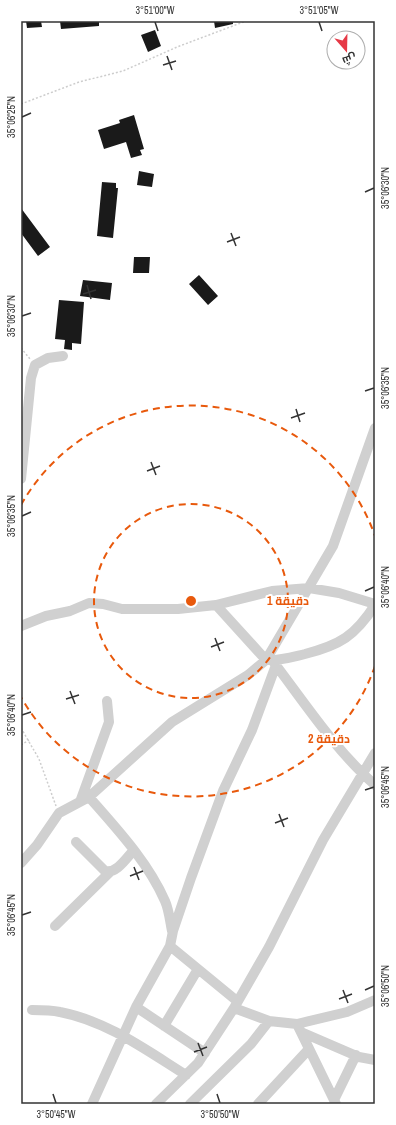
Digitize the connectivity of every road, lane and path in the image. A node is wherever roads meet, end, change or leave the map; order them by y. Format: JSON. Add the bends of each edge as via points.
{"nodes":[{"id":1,"x":246,"y":21,"type":"edge"},
{"id":2,"x":21,"y":104,"type":"edge"},
{"id":3,"x":21,"y":348,"type":"edge"},
{"id":4,"x":63,"y":356,"type":"dead end"},
{"id":5,"x":36,"y":365,"type":"junction"},
{"id":6,"x":375,"y":428,"type":"edge"},
{"id":7,"x":21,"y":479,"type":"edge"},
{"id":8,"x":308,"y":588,"type":"junction"},
{"id":9,"x":375,"y":604,"type":"edge"},
{"id":10,"x":216,"y":606,"type":"junction"},
{"id":11,"x":21,"y":626,"type":"edge"},
{"id":12,"x":271,"y":661,"type":"junction"},
{"id":13,"x":107,"y":701,"type":"dead end"},
{"id":14,"x":21,"y":728,"type":"edge"},
{"id":15,"x":29,"y":740,"type":"junction"},
{"id":16,"x":21,"y":744,"type":"edge"},
{"id":17,"x":375,"y":753,"type":"edge"},
{"id":18,"x":362,"y":774,"type":"junction"},
{"id":19,"x":375,"y":785,"type":"edge"},
{"id":20,"x":84,"y":800,"type":"junction"},
{"id":21,"x":58,"y":813,"type":"junction"},
{"id":22,"x":76,"y":842,"type":"dead end"},
{"id":23,"x":134,"y":850,"type":"junction"},
{"id":24,"x":21,"y":862,"type":"edge"},
{"id":25,"x":110,"y":872,"type":"junction"},
{"id":26,"x":55,"y":926,"type":"dead end"},
{"id":27,"x":173,"y":931,"type":"junction"},
{"id":28,"x":170,"y":946,"type":"junction"},
{"id":29,"x":198,"y":969,"type":"junction"},
{"id":30,"x":375,"y":1000,"type":"edge"},
{"id":31,"x":235,"y":1004,"type":"junction"},
{"id":32,"x":136,"y":1007,"type":"junction"},
{"id":33,"x":32,"y":1010,"type":"dead end"},
{"id":34,"x":269,"y":1022,"type":"junction"},
{"id":35,"x":164,"y":1026,"type":"junction"},
{"id":36,"x":299,"y":1028,"type":"junction"},
{"id":37,"x":124,"y":1035,"type":"junction"},
{"id":38,"x":309,"y":1048,"type":"junction"},
{"id":39,"x":205,"y":1052,"type":"junction"},
{"id":40,"x":356,"y":1055,"type":"junction"},
{"id":41,"x":375,"y":1060,"type":"edge"},
{"id":42,"x":186,"y":1075,"type":"junction"},
{"id":43,"x":335,"y":1102,"type":"edge"},
{"id":44,"x":92,"y":1104,"type":"edge"},
{"id":45,"x":156,"y":1104,"type":"edge"},
{"id":46,"x":190,"y":1104,"type":"edge"},
{"id":47,"x":257,"y":1104,"type":"edge"}],
"edges":[{"from":1,"to":2,"type":"path","via":[[123,71],[79,82]]},
{"from":3,"to":5,"type":"path"},
{"from":4,"to":5,"type":"street","via":[[48,358]]},
{"from":5,"to":7,"type":"street","via":[[31,378]]},
{"from":6,"to":8,"type":"street","via":[[333,546]]},
{"from":8,"to":9,"type":"street","via":[[339,593]]},
{"from":8,"to":10,"type":"street","via":[[272,591]]},
{"from":8,"to":12,"type":"street"},
{"from":9,"to":12,"type":"street","via":[[361,624],[344,640],[330,648]]},
{"from":10,"to":11,"type":"street","via":[[122,609],[95,602]]},
{"from":10,"to":12,"type":"street"},
{"from":12,"to":18,"type":"street"},
{"from":12,"to":20,"type":"street","via":[[172,722]]},
{"from":12,"to":27,"type":"street","via":[[252,730],[223,791]]},
{"from":13,"to":20,"type":"street","via":[[109,722]]},
{"from":14,"to":15,"type":"path"},
{"from":15,"to":16,"type":"path"},
{"from":15,"to":21,"type":"path","via":[[48,780]]},
{"from":17,"to":18,"type":"street"},
{"from":18,"to":19,"type":"street"},
{"from":18,"to":31,"type":"street","via":[[323,840],[269,947]]},
{"from":20,"to":21,"type":"street"},
{"from":20,"to":23,"type":"street"},
{"from":21,"to":24,"type":"street","via":[[37,845]]},
{"from":22,"to":25,"type":"street","via":[[105,871]]},
{"from":23,"to":25,"type":"street"},
{"from":23,"to":27,"type":"street","via":[[166,902]]},
{"from":25,"to":26,"type":"street"},
{"from":27,"to":28,"type":"street"},
{"from":28,"to":29,"type":"street"},
{"from":28,"to":32,"type":"street"},
{"from":29,"to":31,"type":"street"},
{"from":29,"to":35,"type":"street"},
{"from":30,"to":36,"type":"street"},
{"from":31,"to":34,"type":"street"},
{"from":31,"to":39,"type":"street"},
{"from":32,"to":35,"type":"street"},
{"from":32,"to":37,"type":"street"},
{"from":33,"to":37,"type":"street","via":[[79,1017]]},
{"from":34,"to":36,"type":"street"},
{"from":34,"to":46,"type":"street","via":[[251,1044]]},
{"from":35,"to":39,"type":"street"},
{"from":36,"to":38,"type":"street"},
{"from":36,"to":40,"type":"street"},
{"from":37,"to":42,"type":"street"},
{"from":37,"to":44,"type":"street"},
{"from":38,"to":43,"type":"street"},
{"from":38,"to":47,"type":"street"},
{"from":39,"to":42,"type":"street"},
{"from":40,"to":41,"type":"street"},
{"from":40,"to":43,"type":"street"},
{"from":42,"to":45,"type":"street"}]}
